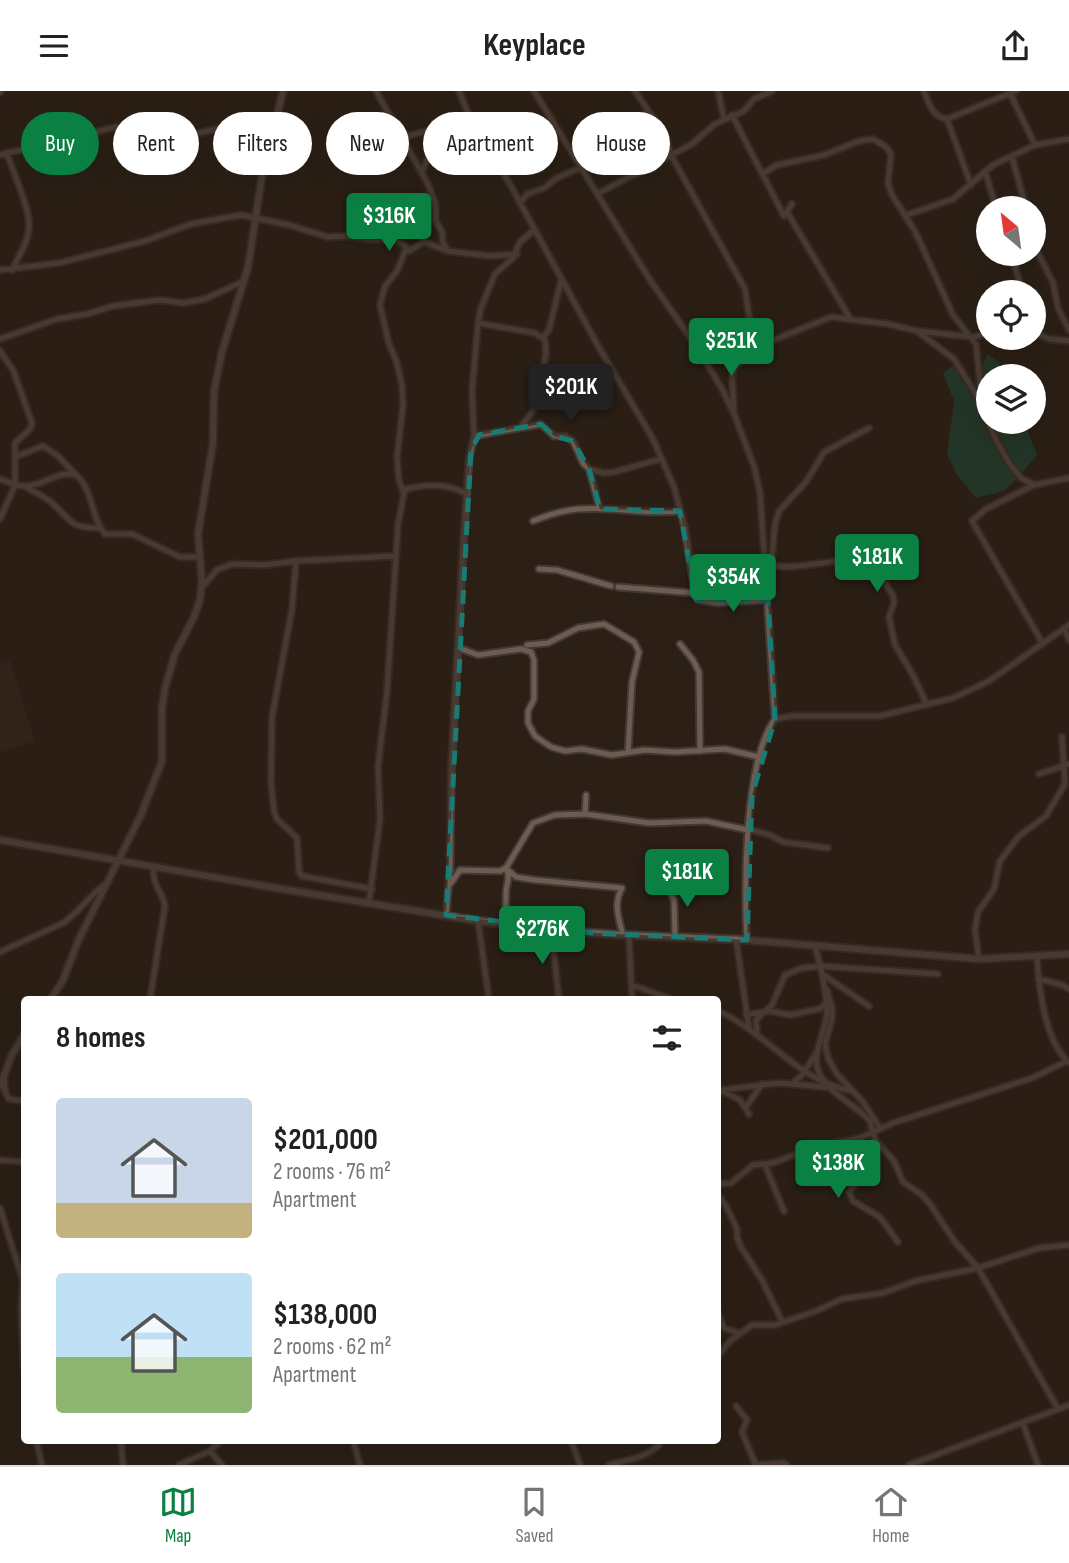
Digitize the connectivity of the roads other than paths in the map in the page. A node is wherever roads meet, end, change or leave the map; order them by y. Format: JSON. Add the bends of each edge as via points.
{"nodes":[{"id":1,"x":283,"y":91,"type":"edge"},
{"id":2,"x":376,"y":91,"type":"edge"},
{"id":3,"x":459,"y":91,"type":"edge"},
{"id":4,"x":534,"y":91,"type":"edge"},
{"id":5,"x":635,"y":91,"type":"edge"},
{"id":6,"x":718,"y":91,"type":"edge"},
{"id":7,"x":772,"y":91,"type":"edge"},
{"id":8,"x":924,"y":91,"type":"edge"},
{"id":9,"x":1012,"y":92,"type":"edge"},
{"id":10,"x":278,"y":112,"type":"edge"},
{"id":11,"x":387,"y":112,"type":"edge"},
{"id":12,"x":468,"y":112,"type":"edge"},
{"id":13,"x":649,"y":112,"type":"edge"},
{"id":14,"x":733,"y":115,"type":"junction"},
{"id":15,"x":724,"y":119,"type":"junction"},
{"id":16,"x":947,"y":119,"type":"junction"},
{"id":17,"x":213,"y":130,"type":"edge"},
{"id":18,"x":1069,"y":139,"type":"edge"},
{"id":19,"x":1035,"y":145,"type":"junction"},
{"id":20,"x":409,"y":151,"type":"edge"},
{"id":21,"x":572,"y":153,"type":"edge"},
{"id":22,"x":3,"y":154,"type":"edge"},
{"id":23,"x":670,"y":155,"type":"joint"},
{"id":24,"x":1012,"y":157,"type":"junction"},
{"id":25,"x":572,"y":171,"type":"edge"},
{"id":26,"x":985,"y":171,"type":"junction"},
{"id":27,"x":422,"y":172,"type":"joint"},
{"id":28,"x":762,"y":174,"type":"junction"},
{"id":29,"x":262,"y":175,"type":"edge"},
{"id":30,"x":504,"y":175,"type":"edge"},
{"id":31,"x":585,"y":175,"type":"edge"},
{"id":32,"x":633,"y":175,"type":"edge"},
{"id":33,"x":971,"y":185,"type":"junction"},
{"id":34,"x":597,"y":194,"type":"junction"},
{"id":35,"x":992,"y":196,"type":"edge"},
{"id":36,"x":1023,"y":196,"type":"edge"},
{"id":37,"x":520,"y":203,"type":"junction"},
{"id":38,"x":792,"y":204,"type":"dead end"},
{"id":39,"x":787,"y":212,"type":"junction"},
{"id":40,"x":907,"y":215,"type":"junction"},
{"id":41,"x":257,"y":218,"type":"junction"},
{"id":42,"x":534,"y":230,"type":"junction"},
{"id":43,"x":406,"y":250,"type":"junction"},
{"id":44,"x":448,"y":251,"type":"junction"},
{"id":45,"x":517,"y":254,"type":"junction"},
{"id":46,"x":1044,"y":266,"type":"edge"},
{"id":47,"x":12,"y":269,"type":"junction"},
{"id":48,"x":0,"y":270,"type":"edge"},
{"id":49,"x":562,"y":280,"type":"junction"},
{"id":50,"x":244,"y":281,"type":"junction"},
{"id":51,"x":851,"y":320,"type":"junction"},
{"id":52,"x":478,"y":323,"type":"junction"},
{"id":53,"x":1069,"y":330,"type":"edge"},
{"id":54,"x":917,"y":331,"type":"junction"},
{"id":55,"x":976,"y":335,"type":"edge"},
{"id":56,"x":970,"y":336,"type":"junction"},
{"id":57,"x":542,"y":337,"type":"junction"},
{"id":58,"x":1046,"y":337,"type":"edge"},
{"id":59,"x":0,"y":339,"type":"edge"},
{"id":60,"x":1069,"y":341,"type":"edge"},
{"id":61,"x":0,"y":351,"type":"edge"},
{"id":62,"x":978,"y":364,"type":"edge"},
{"id":63,"x":733,"y":369,"type":"junction"},
{"id":64,"x":976,"y":395,"type":"edge"},
{"id":65,"x":734,"y":414,"type":"junction"},
{"id":66,"x":521,"y":427,"type":"junction"},
{"id":67,"x":869,"y":428,"type":"dead end"},
{"id":68,"x":993,"y":434,"type":"edge"},
{"id":69,"x":474,"y":436,"type":"junction"},
{"id":70,"x":15,"y":457,"type":"junction"},
{"id":71,"x":661,"y":459,"type":"junction"},
{"id":72,"x":589,"y":469,"type":"junction"},
{"id":73,"x":75,"y":474,"type":"junction"},
{"id":74,"x":1069,"y":478,"type":"edge"},
{"id":75,"x":0,"y":479,"type":"edge"},
{"id":76,"x":15,"y":485,"type":"junction"},
{"id":77,"x":1034,"y":485,"type":"junction"},
{"id":78,"x":26,"y":487,"type":"junction"},
{"id":79,"x":403,"y":490,"type":"junction"},
{"id":80,"x":467,"y":494,"type":"junction"},
{"id":81,"x":600,"y":509,"type":"junction"},
{"id":82,"x":680,"y":511,"type":"junction"},
{"id":83,"x":0,"y":519,"type":"edge"},
{"id":84,"x":533,"y":521,"type":"dead end"},
{"id":85,"x":99,"y":528,"type":"junction"},
{"id":86,"x":396,"y":556,"type":"junction"},
{"id":87,"x":199,"y":557,"type":"junction"},
{"id":88,"x":296,"y":561,"type":"junction"},
{"id":89,"x":766,"y":564,"type":"junction"},
{"id":90,"x":539,"y":569,"type":"dead end"},
{"id":91,"x":201,"y":587,"type":"junction"},
{"id":92,"x":695,"y":593,"type":"junction"},
{"id":93,"x":768,"y":600,"type":"junction"},
{"id":94,"x":1066,"y":627,"type":"edge"},
{"id":95,"x":1069,"y":640,"type":"edge"},
{"id":96,"x":680,"y":644,"type":"dead end"},
{"id":97,"x":1043,"y":644,"type":"junction"},
{"id":98,"x":527,"y":645,"type":"dead end"},
{"id":99,"x":459,"y":648,"type":"junction"},
{"id":100,"x":927,"y":705,"type":"junction"},
{"id":101,"x":775,"y":719,"type":"junction"},
{"id":102,"x":1062,"y":737,"type":"dead end"},
{"id":103,"x":701,"y":751,"type":"junction"},
{"id":104,"x":628,"y":752,"type":"junction"},
{"id":105,"x":759,"y":757,"type":"junction"},
{"id":106,"x":1067,"y":765,"type":"edge"},
{"id":107,"x":1039,"y":774,"type":"dead end"},
{"id":108,"x":586,"y":795,"type":"dead end"},
{"id":109,"x":585,"y":814,"type":"junction"},
{"id":110,"x":748,"y":829,"type":"junction"},
{"id":111,"x":0,"y":840,"type":"edge"},
{"id":112,"x":828,"y":848,"type":"dead end"},
{"id":113,"x":120,"y":860,"type":"junction"},
{"id":114,"x":154,"y":866,"type":"junction"},
{"id":115,"x":506,"y":868,"type":"junction"},
{"id":116,"x":107,"y":883,"type":"junction"},
{"id":117,"x":372,"y":889,"type":"junction"},
{"id":118,"x":669,"y":890,"type":"dead end"},
{"id":119,"x":448,"y":896,"type":"junction"},
{"id":120,"x":369,"y":902,"type":"junction"},
{"id":121,"x":446,"y":915,"type":"junction"},
{"id":122,"x":478,"y":921,"type":"junction"},
{"id":123,"x":505,"y":924,"type":"junction"},
{"id":124,"x":551,"y":930,"type":"junction"},
{"id":125,"x":626,"y":935,"type":"junction"},
{"id":126,"x":675,"y":937,"type":"junction"},
{"id":127,"x":736,"y":939,"type":"junction"},
{"id":128,"x":747,"y":940,"type":"junction"},
{"id":129,"x":816,"y":946,"type":"junction"},
{"id":130,"x":0,"y":952,"type":"edge"},
{"id":131,"x":1069,"y":954,"type":"edge"},
{"id":132,"x":1037,"y":956,"type":"junction"},
{"id":133,"x":979,"y":959,"type":"junction"},
{"id":134,"x":821,"y":966,"type":"junction"},
{"id":135,"x":937,"y":974,"type":"dead end"},
{"id":136,"x":822,"y":977,"type":"junction"},
{"id":137,"x":1038,"y":979,"type":"junction"},
{"id":138,"x":632,"y":985,"type":"junction"},
{"id":139,"x":1069,"y":989,"type":"edge"},
{"id":140,"x":53,"y":996,"type":"edge"},
{"id":141,"x":150,"y":996,"type":"edge"},
{"id":142,"x":489,"y":996,"type":"edge"},
{"id":143,"x":559,"y":996,"type":"edge"},
{"id":144,"x":632,"y":996,"type":"edge"},
{"id":145,"x":663,"y":996,"type":"edge"},
{"id":146,"x":826,"y":1004,"type":"junction"},
{"id":147,"x":869,"y":1006,"type":"dead end"},
{"id":148,"x":766,"y":1011,"type":"junction"},
{"id":149,"x":721,"y":1013,"type":"edge"},
{"id":150,"x":746,"y":1016,"type":"junction"},
{"id":151,"x":749,"y":1028,"type":"junction"},
{"id":152,"x":757,"y":1033,"type":"junction"},
{"id":153,"x":21,"y":1040,"type":"edge"},
{"id":154,"x":817,"y":1050,"type":"junction"},
{"id":155,"x":1068,"y":1062,"type":"edge"},
{"id":156,"x":805,"y":1071,"type":"junction"},
{"id":157,"x":4,"y":1078,"type":"junction"},
{"id":158,"x":793,"y":1083,"type":"junction"},
{"id":159,"x":762,"y":1084,"type":"junction"},
{"id":160,"x":0,"y":1086,"type":"edge"},
{"id":161,"x":828,"y":1086,"type":"junction"},
{"id":162,"x":721,"y":1090,"type":"edge"},
{"id":163,"x":721,"y":1091,"type":"edge"},
{"id":164,"x":853,"y":1091,"type":"junction"},
{"id":165,"x":21,"y":1101,"type":"edge"},
{"id":166,"x":880,"y":1128,"type":"junction"},
{"id":167,"x":873,"y":1132,"type":"junction"},
{"id":168,"x":875,"y":1140,"type":"junction"},
{"id":169,"x":0,"y":1160,"type":"edge"},
{"id":170,"x":21,"y":1162,"type":"edge"},
{"id":171,"x":765,"y":1165,"type":"junction"},
{"id":172,"x":721,"y":1184,"type":"edge"},
{"id":173,"x":721,"y":1199,"type":"edge"},
{"id":174,"x":0,"y":1208,"type":"edge"},
{"id":175,"x":784,"y":1211,"type":"dead end"},
{"id":176,"x":898,"y":1242,"type":"dead end"},
{"id":177,"x":1069,"y":1245,"type":"edge"},
{"id":178,"x":978,"y":1268,"type":"junction"},
{"id":179,"x":21,"y":1275,"type":"edge"},
{"id":180,"x":21,"y":1301,"type":"edge"},
{"id":181,"x":721,"y":1321,"type":"edge"},
{"id":182,"x":782,"y":1321,"type":"junction"},
{"id":183,"x":21,"y":1325,"type":"edge"},
{"id":184,"x":739,"y":1333,"type":"junction"},
{"id":185,"x":721,"y":1353,"type":"edge"},
{"id":186,"x":1069,"y":1405,"type":"edge"},
{"id":187,"x":736,"y":1406,"type":"dead end"},
{"id":188,"x":1058,"y":1409,"type":"junction"},
{"id":189,"x":1023,"y":1424,"type":"junction"},
{"id":190,"x":37,"y":1444,"type":"edge"},
{"id":191,"x":121,"y":1444,"type":"edge"},
{"id":192,"x":218,"y":1444,"type":"edge"},
{"id":193,"x":355,"y":1444,"type":"edge"},
{"id":194,"x":572,"y":1444,"type":"edge"},
{"id":195,"x":659,"y":1444,"type":"edge"},
{"id":196,"x":210,"y":1451,"type":"junction"},
{"id":197,"x":638,"y":1457,"type":"junction"},
{"id":198,"x":42,"y":1465,"type":"edge"},
{"id":199,"x":123,"y":1465,"type":"edge"},
{"id":200,"x":179,"y":1465,"type":"edge"},
{"id":201,"x":222,"y":1465,"type":"edge"},
{"id":202,"x":360,"y":1465,"type":"edge"},
{"id":203,"x":580,"y":1465,"type":"edge"},
{"id":204,"x":609,"y":1465,"type":"edge"},
{"id":205,"x":643,"y":1465,"type":"edge"},
{"id":206,"x":787,"y":1465,"type":"edge"},
{"id":207,"x":909,"y":1465,"type":"edge"},
{"id":208,"x":1038,"y":1465,"type":"edge"}],
"edges":[{"from":1,"to":10,"type":"street"},
{"from":2,"to":11,"type":"street"},
{"from":3,"to":12,"type":"street"},
{"from":4,"to":21,"type":"street"},
{"from":5,"to":13,"type":"street"},
{"from":6,"to":15,"type":"street"},
{"from":7,"to":14,"type":"street"},
{"from":8,"to":16,"type":"street","via":[[934,113]]},
{"from":9,"to":16,"type":"street"},
{"from":9,"to":19,"type":"street"},
{"from":14,"to":15,"type":"street"},
{"from":14,"to":28,"type":"street"},
{"from":15,"to":23,"type":"street"},
{"from":16,"to":33,"type":"street"},
{"from":17,"to":22,"type":"street","via":[[171,139],[116,127]]},
{"from":18,"to":19,"type":"street"},
{"from":19,"to":24,"type":"street"},
{"from":20,"to":27,"type":"street"},
{"from":22,"to":47,"type":"street","via":[[30,226]]},
{"from":23,"to":63,"type":"street","via":[[745,289],[749,328]]},
{"from":24,"to":26,"type":"street"},
{"from":24,"to":36,"type":"street"},
{"from":25,"to":37,"type":"street","via":[[527,194]]},
{"from":26,"to":33,"type":"street"},
{"from":26,"to":35,"type":"street"},
{"from":27,"to":44,"type":"street"},
{"from":28,"to":39,"type":"street","via":[[784,216]]},
{"from":28,"to":40,"type":"street","via":[[777,165],[873,139],[891,152],[888,183]]},
{"from":29,"to":41,"type":"street"},
{"from":30,"to":37,"type":"street"},
{"from":31,"to":34,"type":"street"},
{"from":32,"to":34,"type":"street"},
{"from":33,"to":40,"type":"street","via":[[953,199]]},
{"from":34,"to":65,"type":"street","via":[[694,343]]},
{"from":37,"to":42,"type":"street"},
{"from":38,"to":39,"type":"street"},
{"from":39,"to":51,"type":"street"},
{"from":40,"to":56,"type":"street","via":[[953,315]]},
{"from":41,"to":43,"type":"street","via":[[328,237],[394,240]]},
{"from":41,"to":47,"type":"street","via":[[236,216],[191,224],[124,247]]},
{"from":41,"to":50,"type":"street"},
{"from":42,"to":45,"type":"street","via":[[520,242]]},
{"from":42,"to":49,"type":"street"},
{"from":43,"to":44,"type":"street","via":[[428,243]]},
{"from":43,"to":79,"type":"street","via":[[385,286],[380,305],[402,385],[397,458]]},
{"from":44,"to":45,"type":"street"},
{"from":45,"to":52,"type":"street","via":[[495,274]]},
{"from":46,"to":53,"type":"street"},
{"from":47,"to":48,"type":"street"},
{"from":49,"to":57,"type":"street","via":[[549,330]]},
{"from":49,"to":71,"type":"street"},
{"from":50,"to":59,"type":"street","via":[[205,299],[113,306]]},
{"from":50,"to":87,"type":"street","via":[[214,391],[213,443],[199,526]]},
{"from":51,"to":54,"type":"street"},
{"from":51,"to":63,"type":"street","via":[[831,317],[761,345]]},
{"from":52,"to":57,"type":"street"},
{"from":52,"to":69,"type":"street","via":[[471,405]]},
{"from":54,"to":56,"type":"street"},
{"from":54,"to":64,"type":"street","via":[[951,355]]},
{"from":55,"to":56,"type":"street"},
{"from":56,"to":62,"type":"street"},
{"from":57,"to":66,"type":"street","via":[[546,348],[536,408]]},
{"from":58,"to":60,"type":"street"},
{"from":61,"to":70,"type":"street","via":[[13,370],[32,423],[15,443]]},
{"from":63,"to":65,"type":"street"},
{"from":65,"to":89,"type":"street","via":[[758,479]]},
{"from":66,"to":69,"type":"street"},
{"from":66,"to":72,"type":"street","via":[[540,423],[554,436],[569,438]]},
{"from":67,"to":89,"type":"street","via":[[824,452],[806,482],[779,511],[772,558]]},
{"from":68,"to":77,"type":"street","via":[[1009,463]]},
{"from":69,"to":80,"type":"street"},
{"from":70,"to":73,"type":"street","via":[[43,446]]},
{"from":70,"to":76,"type":"street"},
{"from":71,"to":72,"type":"street","via":[[614,472]]},
{"from":71,"to":82,"type":"street"},
{"from":72,"to":81,"type":"street"},
{"from":73,"to":78,"type":"street"},
{"from":73,"to":85,"type":"street","via":[[86,488]]},
{"from":74,"to":77,"type":"street"},
{"from":75,"to":76,"type":"street"},
{"from":76,"to":78,"type":"street"},
{"from":76,"to":83,"type":"street"},
{"from":77,"to":97,"type":"street","via":[[972,521]]},
{"from":78,"to":85,"type":"street","via":[[71,523]]},
{"from":79,"to":80,"type":"street","via":[[447,486]]},
{"from":79,"to":86,"type":"street"},
{"from":80,"to":99,"type":"street"},
{"from":81,"to":82,"type":"street"},
{"from":81,"to":84,"type":"street","via":[[566,511]]},
{"from":82,"to":92,"type":"street"},
{"from":85,"to":87,"type":"street","via":[[108,536],[132,534],[180,557]]},
{"from":86,"to":88,"type":"street"},
{"from":86,"to":117,"type":"street"},
{"from":87,"to":91,"type":"street"},
{"from":88,"to":91,"type":"street","via":[[228,565]]},
{"from":88,"to":117,"type":"street","via":[[272,717],[274,811],[297,838],[302,876]]},
{"from":89,"to":93,"type":"street"},
{"from":89,"to":100,"type":"street","via":[[794,568],[860,560],[874,564],[893,596],[889,617],[898,654]]},
{"from":90,"to":92,"type":"street","via":[[615,587]]},
{"from":91,"to":113,"type":"street","via":[[198,609],[175,654],[165,688],[158,774]]},
{"from":92,"to":93,"type":"street","via":[[699,600],[718,603]]},
{"from":93,"to":101,"type":"street"},
{"from":94,"to":95,"type":"street"},
{"from":94,"to":97,"type":"street"},
{"from":96,"to":103,"type":"street","via":[[699,672]]},
{"from":97,"to":100,"type":"street","via":[[969,693]]},
{"from":98,"to":104,"type":"street","via":[[548,643],[578,628],[604,624],[634,642],[639,652],[632,682]]},
{"from":99,"to":104,"type":"street","via":[[478,655],[521,649],[531,652],[534,699],[528,723],[535,736],[551,747],[603,755]]},
{"from":99,"to":119,"type":"street"},
{"from":100,"to":101,"type":"street","via":[[880,716]]},
{"from":101,"to":105,"type":"street"},
{"from":102,"to":106,"type":"street"},
{"from":103,"to":104,"type":"street"},
{"from":103,"to":105,"type":"street","via":[[725,749]]},
{"from":105,"to":110,"type":"street"},
{"from":106,"to":107,"type":"street"},
{"from":106,"to":133,"type":"street","via":[[1065,784],[1051,808],[1019,836],[1000,861],[994,889],[978,912]]},
{"from":108,"to":109,"type":"street"},
{"from":109,"to":110,"type":"street","via":[[649,823],[706,821]]},
{"from":109,"to":115,"type":"street","via":[[555,815],[533,823]]},
{"from":110,"to":112,"type":"street","via":[[783,842]]},
{"from":110,"to":128,"type":"street"},
{"from":111,"to":113,"type":"street"},
{"from":113,"to":114,"type":"street"},
{"from":113,"to":116,"type":"street"},
{"from":114,"to":120,"type":"street"},
{"from":114,"to":141,"type":"street","via":[[154,883],[164,906]]},
{"from":115,"to":119,"type":"street","via":[[460,870]]},
{"from":115,"to":123,"type":"street"},
{"from":115,"to":125,"type":"street","via":[[516,877],[622,888],[617,914]]},
{"from":116,"to":130,"type":"street","via":[[64,923]]},
{"from":116,"to":140,"type":"street"},
{"from":117,"to":120,"type":"street"},
{"from":118,"to":126,"type":"street","via":[[674,899]]},
{"from":119,"to":121,"type":"street"},
{"from":120,"to":121,"type":"street"},
{"from":121,"to":122,"type":"street"},
{"from":122,"to":123,"type":"street"},
{"from":122,"to":142,"type":"street"},
{"from":123,"to":124,"type":"street"},
{"from":124,"to":125,"type":"street"},
{"from":124,"to":143,"type":"street"},
{"from":125,"to":126,"type":"street"},
{"from":125,"to":138,"type":"street"},
{"from":126,"to":127,"type":"street"},
{"from":127,"to":128,"type":"street"},
{"from":127,"to":150,"type":"street"},
{"from":128,"to":129,"type":"street"},
{"from":129,"to":133,"type":"street"},
{"from":129,"to":134,"type":"street"},
{"from":131,"to":132,"type":"street"},
{"from":132,"to":133,"type":"street"},
{"from":132,"to":137,"type":"street"},
{"from":134,"to":135,"type":"street"},
{"from":134,"to":136,"type":"street"},
{"from":134,"to":148,"type":"street","via":[[785,975]]},
{"from":136,"to":146,"type":"street"},
{"from":136,"to":147,"type":"street"},
{"from":136,"to":164,"type":"street","via":[[832,1009],[825,1050],[837,1074]]},
{"from":137,"to":139,"type":"street"},
{"from":137,"to":155,"type":"street","via":[[1056,1047]]},
{"from":138,"to":144,"type":"street"},
{"from":138,"to":145,"type":"street"},
{"from":146,"to":148,"type":"street","via":[[790,1015]]},
{"from":146,"to":154,"type":"street","via":[[827,1018]]},
{"from":148,"to":150,"type":"street"},
{"from":148,"to":152,"type":"street","via":[[756,1020]]},
{"from":149,"to":151,"type":"street"},
{"from":150,"to":151,"type":"street"},
{"from":151,"to":152,"type":"street"},
{"from":152,"to":156,"type":"street"},
{"from":153,"to":157,"type":"street"},
{"from":154,"to":156,"type":"street"},
{"from":154,"to":161,"type":"street","via":[[817,1068]]},
{"from":155,"to":166,"type":"street"},
{"from":156,"to":158,"type":"street"},
{"from":156,"to":161,"type":"street"},
{"from":157,"to":160,"type":"street"},
{"from":157,"to":165,"type":"street","via":[[9,1099]]},
{"from":158,"to":159,"type":"street"},
{"from":158,"to":161,"type":"street"},
{"from":159,"to":162,"type":"street"},
{"from":159,"to":163,"type":"street","via":[[748,1110],[740,1100]]},
{"from":161,"to":164,"type":"street"},
{"from":161,"to":167,"type":"street","via":[[866,1116]]},
{"from":164,"to":166,"type":"street"},
{"from":166,"to":167,"type":"street"},
{"from":167,"to":168,"type":"street"},
{"from":167,"to":171,"type":"street"},
{"from":168,"to":176,"type":"street","via":[[867,1169],[849,1192],[853,1201],[880,1217]]},
{"from":168,"to":178,"type":"street","via":[[894,1161],[903,1182],[922,1195]]},
{"from":169,"to":170,"type":"street"},
{"from":171,"to":172,"type":"street","via":[[753,1165],[732,1183]]},
{"from":171,"to":175,"type":"street"},
{"from":173,"to":182,"type":"street","via":[[741,1247]]},
{"from":174,"to":179,"type":"street"},
{"from":177,"to":178,"type":"street","via":[[1039,1248]]},
{"from":178,"to":182,"type":"street","via":[[842,1299]]},
{"from":178,"to":188,"type":"street"},
{"from":180,"to":183,"type":"street"},
{"from":181,"to":184,"type":"street","via":[[724,1328]]},
{"from":182,"to":184,"type":"street","via":[[772,1326],[752,1325]]},
{"from":184,"to":185,"type":"street"},
{"from":186,"to":188,"type":"street"},
{"from":187,"to":206,"type":"street","via":[[747,1420],[742,1432],[755,1463]]},
{"from":188,"to":189,"type":"street"},
{"from":189,"to":207,"type":"street"},
{"from":189,"to":208,"type":"street"},
{"from":190,"to":198,"type":"street"},
{"from":191,"to":199,"type":"street"},
{"from":192,"to":196,"type":"street"},
{"from":193,"to":202,"type":"street"},
{"from":194,"to":203,"type":"street"},
{"from":195,"to":197,"type":"street"},
{"from":196,"to":200,"type":"street"},
{"from":196,"to":201,"type":"street"},
{"from":197,"to":204,"type":"street"},
{"from":197,"to":205,"type":"street"}]}
